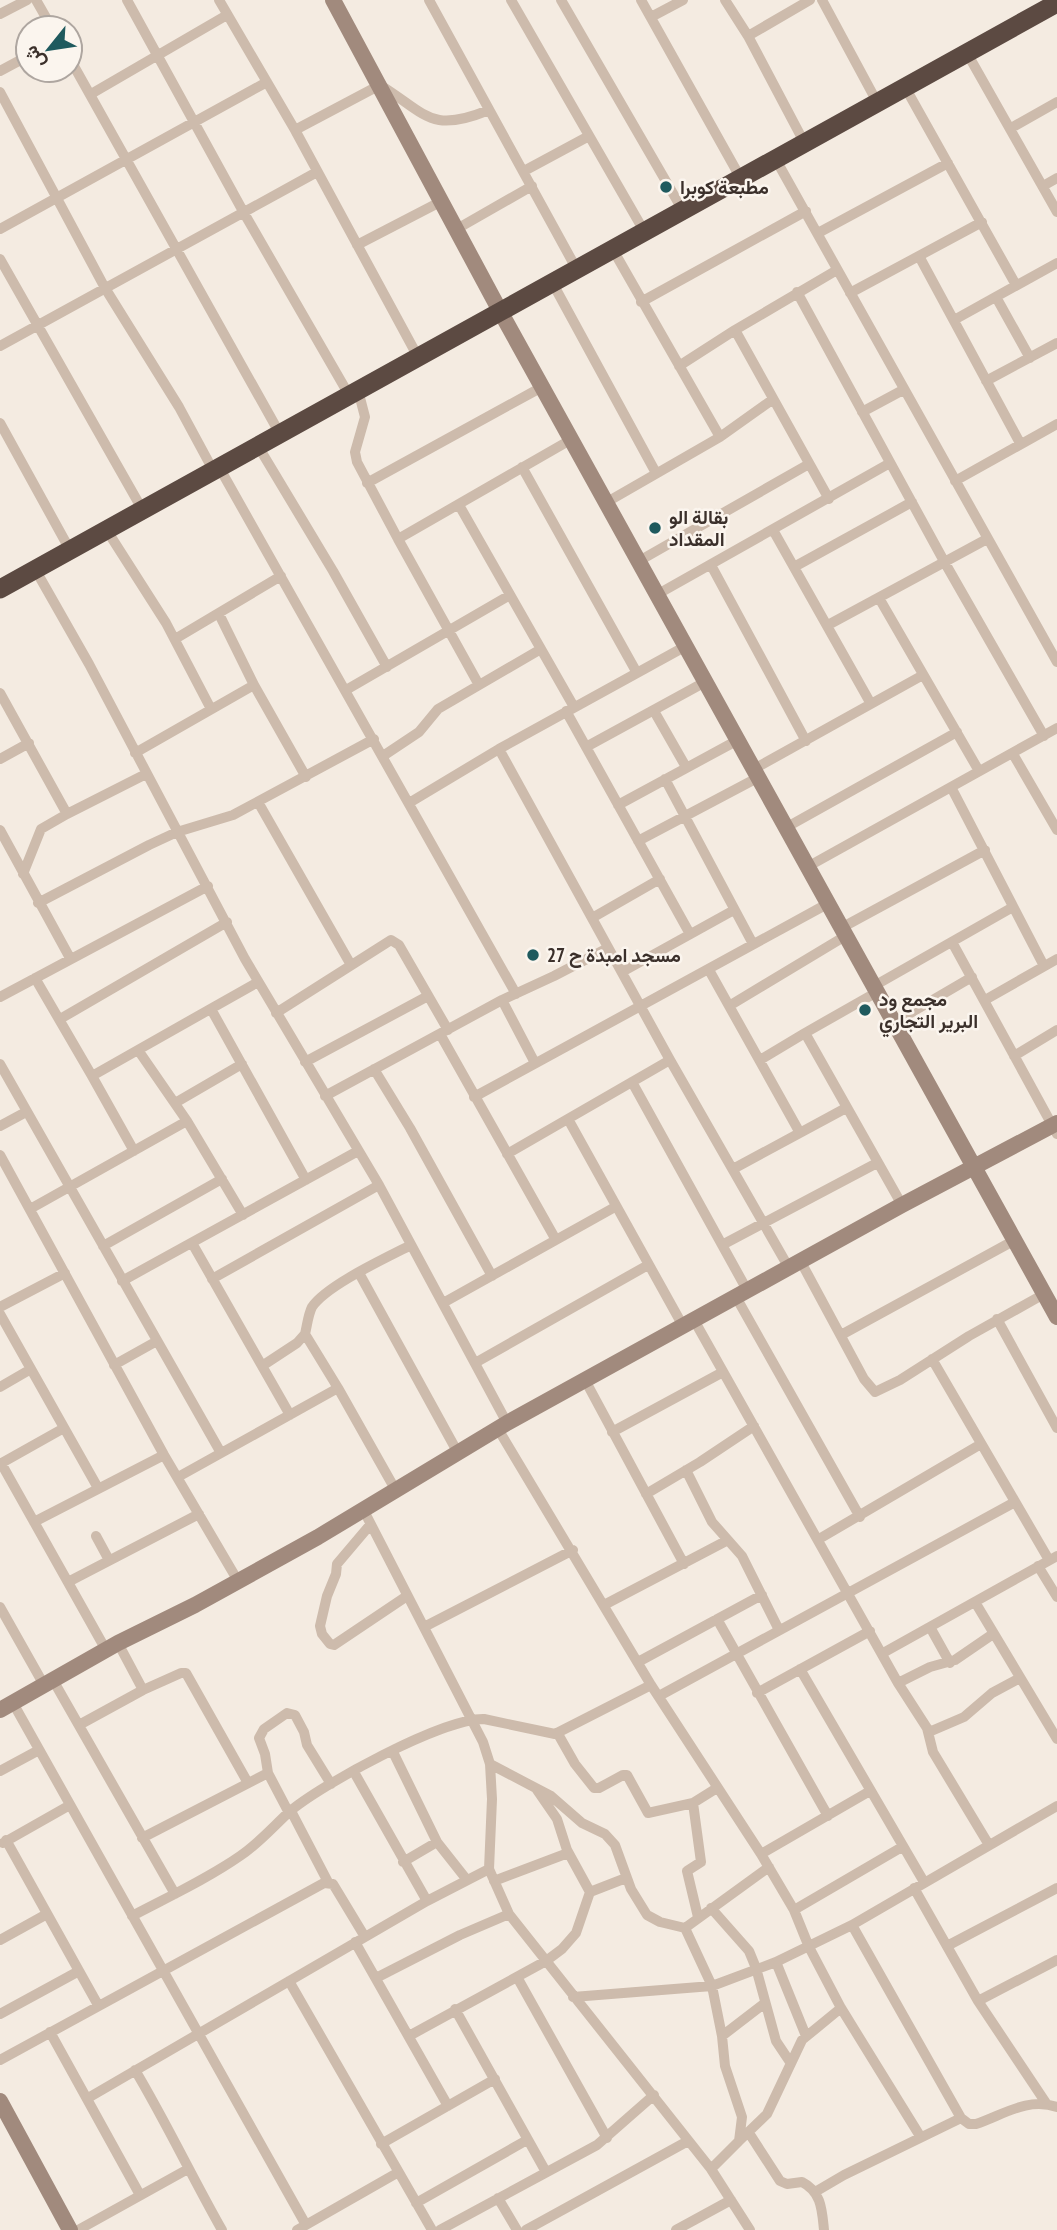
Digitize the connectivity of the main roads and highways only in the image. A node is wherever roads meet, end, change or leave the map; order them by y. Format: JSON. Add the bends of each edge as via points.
{"nodes":[{"id":1,"x":1057,"y":2,"type":"edge"},
{"id":2,"x":1,"y":585,"type":"edge"}],
"edges":[{"from":1,"to":2,"type":"highway"}]}
